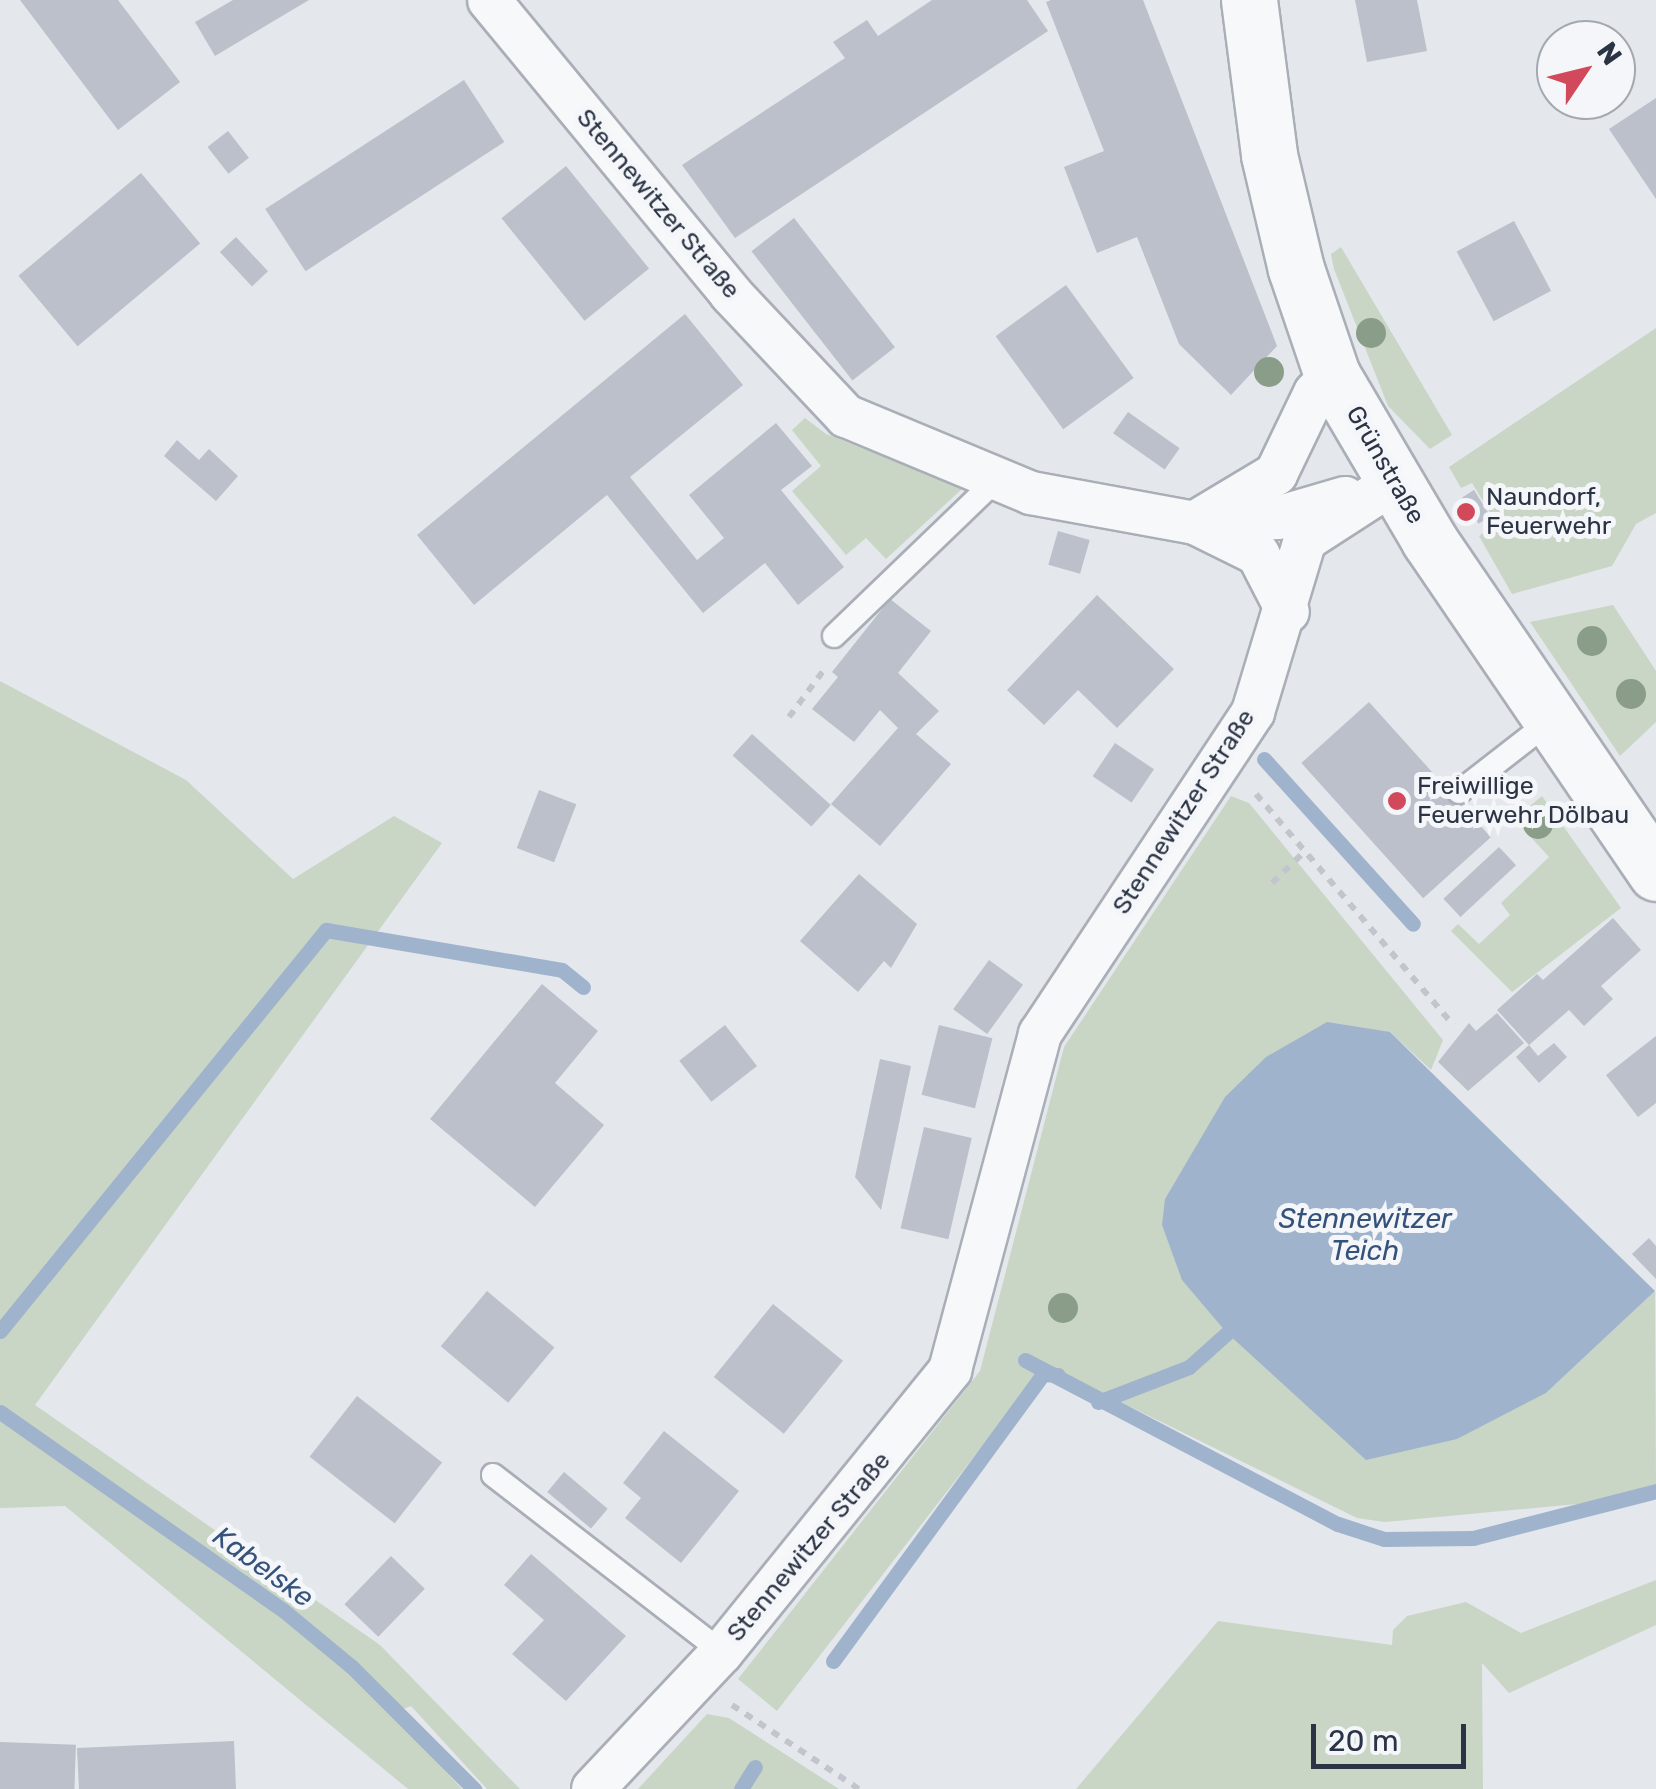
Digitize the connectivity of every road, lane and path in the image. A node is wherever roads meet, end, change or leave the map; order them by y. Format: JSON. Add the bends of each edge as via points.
{"nodes":[{"id":1,"x":489,"y":0,"type":"edge"},
{"id":2,"x":1248,"y":1,"type":"edge"},
{"id":3,"x":1332,"y":374,"type":"junction"},
{"id":4,"x":996,"y":480,"type":"junction"},
{"id":5,"x":1393,"y":484,"type":"junction"},
{"id":6,"x":1194,"y":523,"type":"junction"},
{"id":7,"x":1288,"y":612,"type":"junction"},
{"id":8,"x":834,"y":636,"type":"joint"},
{"id":9,"x":790,"y":717,"type":"dead end"},
{"id":10,"x":1550,"y":722,"type":"junction"},
{"id":11,"x":1224,"y":756,"type":"junction"},
{"id":12,"x":1459,"y":792,"type":"dead end"},
{"id":13,"x":1305,"y":850,"type":"junction"},
{"id":14,"x":1656,"y":873,"type":"edge"},
{"id":15,"x":1272,"y":883,"type":"dead end"},
{"id":16,"x":1453,"y":1025,"type":"dead end"},
{"id":17,"x":492,"y":1475,"type":"dead end"},
{"id":18,"x":709,"y":1667,"type":"junction"},
{"id":19,"x":593,"y":1789,"type":"edge"},
{"id":20,"x":859,"y":1789,"type":"edge"}],
"edges":[{"from":1,"to":4,"type":"street","name":"Stennewitzer Straße","via":[[731,294],[846,416]]},
{"from":2,"to":3,"type":"street","name":"Grünstraße","via":[[1269,155],[1296,269]]},
{"from":3,"to":5,"type":"street","name":"Grünstraße"},
{"from":3,"to":6,"type":"street","via":[[1315,393],[1276,474]]},
{"from":4,"to":6,"type":"street","name":"Stennewitzer Straße","via":[[1030,493]]},
{"from":4,"to":8,"type":"lane"},
{"from":5,"to":6,"type":"street","name":"Stennewitzer Straße","via":[[1278,518]]},
{"from":5,"to":7,"type":"street","name":"Stennewitzer Straße","via":[[1305,540]]},
{"from":5,"to":10,"type":"street","name":"Grünstraße"},
{"from":6,"to":7,"type":"street","via":[[1258,554]]},
{"from":7,"to":11,"type":"street","name":"Stennewitzer Straße","via":[[1253,712]]},
{"from":8,"to":9,"type":"path","via":[[818,686]]},
{"from":10,"to":12,"type":"lane"},
{"from":10,"to":14,"type":"street","name":"Grünstraße"},
{"from":11,"to":13,"type":"path"},
{"from":11,"to":18,"type":"street","name":"Stennewitzer Straße","via":[[1040,1034],[950,1370]]},
{"from":13,"to":15,"type":"path"},
{"from":13,"to":16,"type":"path"},
{"from":17,"to":18,"type":"lane"},
{"from":18,"to":19,"type":"street","name":"Stennewitzer Straße"},
{"from":18,"to":20,"type":"path"}]}
